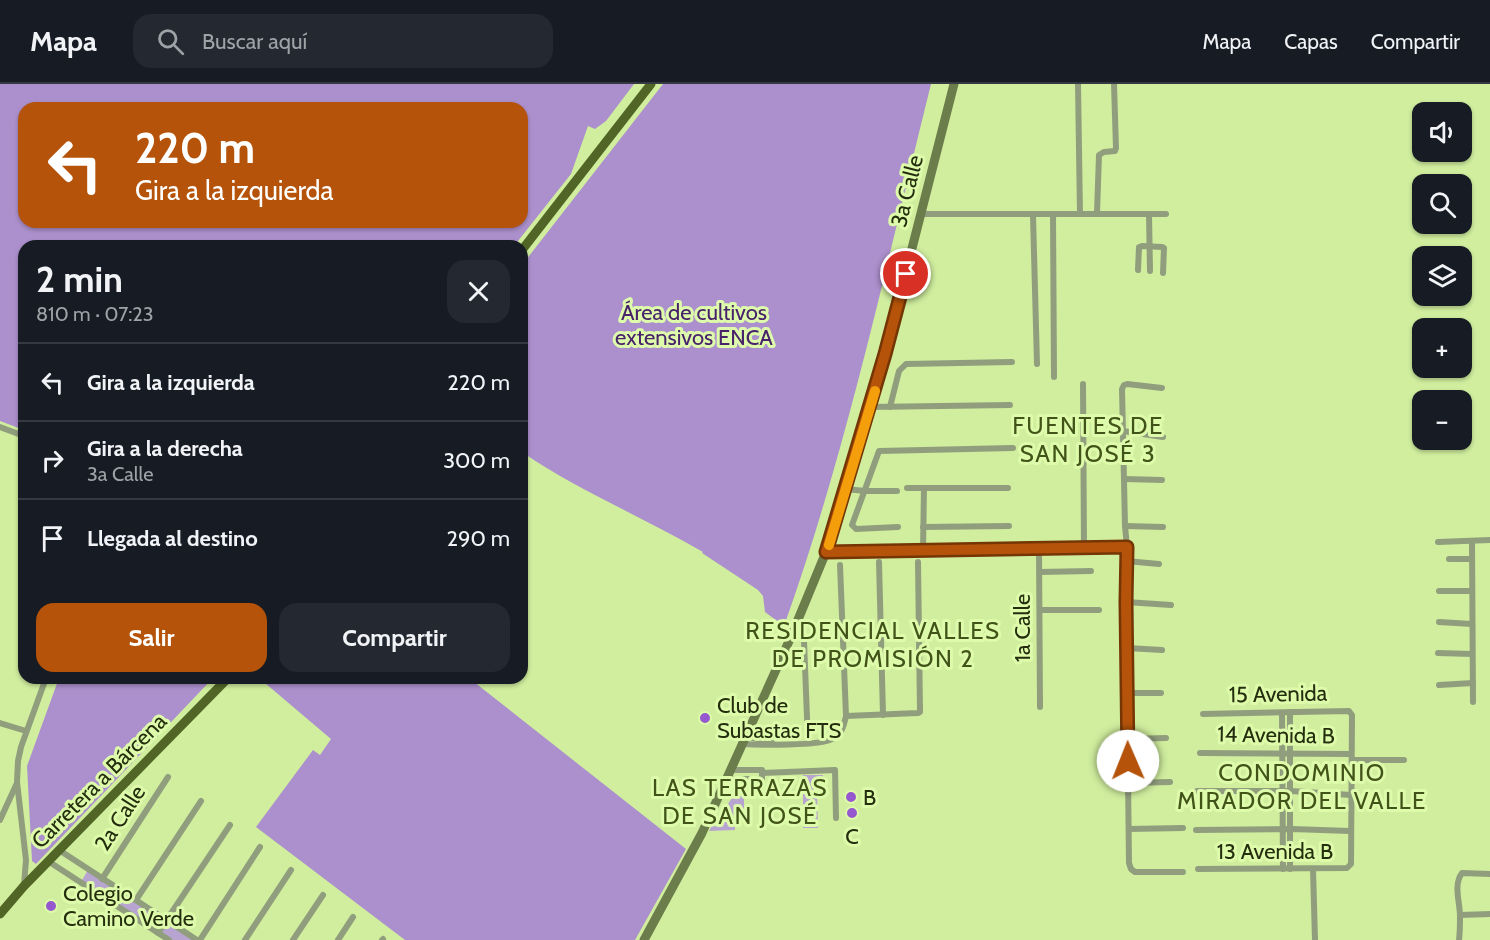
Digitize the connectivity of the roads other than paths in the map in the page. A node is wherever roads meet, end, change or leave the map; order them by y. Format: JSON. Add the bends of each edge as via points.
{"nodes":[{"id":1,"x":651,"y":84,"type":"edge"},
{"id":2,"x":954,"y":84,"type":"edge"},
{"id":3,"x":1078,"y":84,"type":"edge"},
{"id":4,"x":1114,"y":84,"type":"edge"},
{"id":5,"x":1097,"y":213,"type":"junction"},
{"id":6,"x":921,"y":214,"type":"junction"},
{"id":7,"x":1053,"y":214,"type":"junction"},
{"id":8,"x":1080,"y":214,"type":"junction"},
{"id":9,"x":1149,"y":214,"type":"junction"},
{"id":10,"x":1166,"y":214,"type":"dead end"},
{"id":11,"x":1033,"y":215,"type":"junction"},
{"id":12,"x":528,"y":242,"type":"edge"},
{"id":13,"x":1150,"y":246,"type":"junction"},
{"id":14,"x":1138,"y":270,"type":"dead end"},
{"id":15,"x":1150,"y":271,"type":"dead end"},
{"id":16,"x":1163,"y":273,"type":"dead end"},
{"id":17,"x":1012,"y":362,"type":"dead end"},
{"id":18,"x":1037,"y":364,"type":"dead end"},
{"id":19,"x":1054,"y":377,"type":"dead end"},
{"id":20,"x":1083,"y":384,"type":"dead end"},
{"id":21,"x":1162,"y":388,"type":"dead end"},
{"id":22,"x":1010,"y":405,"type":"dead end"},
{"id":23,"x":870,"y":407,"type":"junction"},
{"id":24,"x":890,"y":407,"type":"junction"},
{"id":25,"x":0,"y":427,"type":"edge"},
{"id":26,"x":1123,"y":431,"type":"junction"},
{"id":27,"x":18,"y":434,"type":"edge"},
{"id":28,"x":1163,"y":437,"type":"dead end"},
{"id":29,"x":1013,"y":448,"type":"dead end"},
{"id":30,"x":1125,"y":479,"type":"junction"},
{"id":31,"x":1162,"y":480,"type":"dead end"},
{"id":32,"x":907,"y":488,"type":"dead end"},
{"id":33,"x":924,"y":488,"type":"junction"},
{"id":34,"x":1008,"y":488,"type":"dead end"},
{"id":35,"x":846,"y":489,"type":"junction"},
{"id":36,"x":897,"y":490,"type":"dead end"},
{"id":37,"x":866,"y":491,"type":"junction"},
{"id":38,"x":1009,"y":526,"type":"dead end"},
{"id":39,"x":1125,"y":526,"type":"junction"},
{"id":40,"x":898,"y":527,"type":"dead end"},
{"id":41,"x":923,"y":527,"type":"junction"},
{"id":42,"x":1163,"y":527,"type":"dead end"},
{"id":43,"x":1490,"y":540,"type":"edge"},
{"id":44,"x":1438,"y":542,"type":"dead end"},
{"id":45,"x":1472,"y":542,"type":"junction"},
{"id":46,"x":1127,"y":547,"type":"junction"},
{"id":47,"x":1084,"y":548,"type":"junction"},
{"id":48,"x":1039,"y":550,"type":"junction"},
{"id":49,"x":923,"y":551,"type":"junction"},
{"id":50,"x":826,"y":552,"type":"junction"},
{"id":51,"x":1449,"y":559,"type":"dead end"},
{"id":52,"x":1472,"y":560,"type":"junction"},
{"id":53,"x":918,"y":561,"type":"dead end"},
{"id":54,"x":1126,"y":561,"type":"junction"},
{"id":55,"x":879,"y":562,"type":"dead end"},
{"id":56,"x":1159,"y":564,"type":"dead end"},
{"id":57,"x":840,"y":565,"type":"dead end"},
{"id":58,"x":1091,"y":571,"type":"dead end"},
{"id":59,"x":1040,"y":572,"type":"junction"},
{"id":60,"x":1439,"y":591,"type":"dead end"},
{"id":61,"x":1472,"y":591,"type":"junction"},
{"id":62,"x":1126,"y":602,"type":"junction"},
{"id":63,"x":1171,"y":605,"type":"dead end"},
{"id":64,"x":1040,"y":610,"type":"junction"},
{"id":65,"x":1099,"y":610,"type":"dead end"},
{"id":66,"x":1439,"y":622,"type":"dead end"},
{"id":67,"x":1472,"y":624,"type":"junction"},
{"id":68,"x":804,"y":641,"type":"dead end"},
{"id":69,"x":1127,"y":648,"type":"junction"},
{"id":70,"x":1162,"y":650,"type":"dead end"},
{"id":71,"x":1438,"y":653,"type":"dead end"},
{"id":72,"x":1472,"y":654,"type":"junction"},
{"id":73,"x":1473,"y":683,"type":"junction"},
{"id":74,"x":44,"y":684,"type":"edge"},
{"id":75,"x":222,"y":684,"type":"edge"},
{"id":76,"x":1439,"y":685,"type":"dead end"},
{"id":77,"x":1127,"y":693,"type":"junction"},
{"id":78,"x":1161,"y":693,"type":"dead end"},
{"id":79,"x":1473,"y":702,"type":"dead end"},
{"id":80,"x":1040,"y":707,"type":"dead end"},
{"id":81,"x":1282,"y":712,"type":"junction"},
{"id":82,"x":1290,"y":712,"type":"junction"},
{"id":83,"x":1203,"y":714,"type":"dead end"},
{"id":84,"x":883,"y":715,"type":"junction"},
{"id":85,"x":846,"y":716,"type":"junction"},
{"id":86,"x":0,"y":723,"type":"edge"},
{"id":87,"x":26,"y":731,"type":"junction"},
{"id":88,"x":1166,"y":738,"type":"dead end"},
{"id":89,"x":1128,"y":739,"type":"junction"},
{"id":90,"x":744,"y":740,"type":"junction"},
{"id":91,"x":808,"y":743,"type":"junction"},
{"id":92,"x":1200,"y":753,"type":"dead end"},
{"id":93,"x":1286,"y":753,"type":"junction"},
{"id":94,"x":1351,"y":757,"type":"junction"},
{"id":95,"x":1404,"y":760,"type":"dead end"},
{"id":96,"x":762,"y":774,"type":"junction"},
{"id":97,"x":729,"y":775,"type":"junction"},
{"id":98,"x":168,"y":777,"type":"dead end"},
{"id":99,"x":17,"y":782,"type":"junction"},
{"id":100,"x":1170,"y":782,"type":"dead end"},
{"id":101,"x":1129,"y":783,"type":"junction"},
{"id":102,"x":1197,"y":791,"type":"dead end"},
{"id":103,"x":1291,"y":791,"type":"junction"},
{"id":104,"x":1283,"y":792,"type":"junction"},
{"id":105,"x":1351,"y":795,"type":"junction"},
{"id":106,"x":201,"y":801,"type":"dead end"},
{"id":107,"x":836,"y":818,"type":"dead end"},
{"id":108,"x":0,"y":820,"type":"edge"},
{"id":109,"x":230,"y":825,"type":"dead end"},
{"id":110,"x":1183,"y":828,"type":"dead end"},
{"id":111,"x":1130,"y":829,"type":"junction"},
{"id":112,"x":1292,"y":829,"type":"junction"},
{"id":113,"x":1196,"y":830,"type":"dead end"},
{"id":114,"x":1283,"y":830,"type":"junction"},
{"id":115,"x":1350,"y":831,"type":"junction"},
{"id":116,"x":261,"y":847,"type":"dead end"},
{"id":117,"x":58,"y":850,"type":"junction"},
{"id":118,"x":48,"y":861,"type":"junction"},
{"id":119,"x":1198,"y":868,"type":"dead end"},
{"id":120,"x":1287,"y":869,"type":"junction"},
{"id":121,"x":1314,"y":869,"type":"junction"},
{"id":122,"x":291,"y":870,"type":"dead end"},
{"id":123,"x":1183,"y":872,"type":"dead end"},
{"id":124,"x":1490,"y":874,"type":"edge"},
{"id":125,"x":102,"y":879,"type":"junction"},
{"id":126,"x":24,"y":886,"type":"junction"},
{"id":127,"x":323,"y":895,"type":"dead end"},
{"id":128,"x":136,"y":900,"type":"junction"},
{"id":129,"x":0,"y":914,"type":"edge"},
{"id":130,"x":1460,"y":915,"type":"junction"},
{"id":131,"x":1490,"y":915,"type":"edge"},
{"id":132,"x":353,"y":917,"type":"dead end"},
{"id":133,"x":166,"y":921,"type":"junction"},
{"id":134,"x":158,"y":933,"type":"junction"},
{"id":135,"x":169,"y":940,"type":"edge"},
{"id":136,"x":198,"y":940,"type":"edge"},
{"id":137,"x":245,"y":940,"type":"edge"},
{"id":138,"x":293,"y":940,"type":"edge"},
{"id":139,"x":338,"y":940,"type":"edge"},
{"id":140,"x":644,"y":940,"type":"edge"},
{"id":141,"x":1315,"y":940,"type":"edge"},
{"id":142,"x":1460,"y":940,"type":"edge"}],
"edges":[{"from":1,"to":12,"type":"main road"},
{"from":2,"to":6,"type":"main road","name":"3a Calle"},
{"from":3,"to":8,"type":"street"},
{"from":4,"to":5,"type":"street","via":[[1116,148],[1099,155]]},
{"from":5,"to":8,"type":"street"},
{"from":5,"to":9,"type":"street"},
{"from":6,"to":11,"type":"street"},
{"from":6,"to":23,"type":"main road","name":"3a Calle"},
{"from":7,"to":8,"type":"street"},
{"from":7,"to":11,"type":"street"},
{"from":7,"to":19,"type":"street"},
{"from":9,"to":10,"type":"street"},
{"from":9,"to":13,"type":"street"},
{"from":11,"to":18,"type":"street"},
{"from":13,"to":14,"type":"street","via":[[1139,247]]},
{"from":13,"to":15,"type":"street"},
{"from":13,"to":16,"type":"street","via":[[1164,248]]},
{"from":17,"to":24,"type":"street","via":[[906,364],[899,371]]},
{"from":20,"to":47,"type":"street"},
{"from":21,"to":26,"type":"street","via":[[1124,385]]},
{"from":22,"to":24,"type":"street"},
{"from":23,"to":24,"type":"street"},
{"from":23,"to":35,"type":"main road","name":"3a Calle"},
{"from":25,"to":27,"type":"street"},
{"from":26,"to":28,"type":"street"},
{"from":26,"to":30,"type":"street"},
{"from":29,"to":37,"type":"street","via":[[879,451]]},
{"from":30,"to":31,"type":"street"},
{"from":30,"to":39,"type":"street"},
{"from":32,"to":33,"type":"street"},
{"from":33,"to":34,"type":"street"},
{"from":33,"to":41,"type":"street"},
{"from":35,"to":37,"type":"street"},
{"from":35,"to":50,"type":"main road","name":"3a Calle"},
{"from":36,"to":37,"type":"street"},
{"from":37,"to":40,"type":"street","via":[[852,525],[856,529]]},
{"from":38,"to":41,"type":"street"},
{"from":39,"to":42,"type":"street"},
{"from":39,"to":46,"type":"street"},
{"from":41,"to":49,"type":"street"},
{"from":43,"to":45,"type":"street"},
{"from":44,"to":45,"type":"street"},
{"from":45,"to":52,"type":"street"},
{"from":46,"to":47,"type":"street"},
{"from":46,"to":54,"type":"street"},
{"from":47,"to":48,"type":"street"},
{"from":48,"to":49,"type":"street"},
{"from":48,"to":59,"type":"street","name":"1a Calle"},
{"from":49,"to":50,"type":"street"},
{"from":50,"to":90,"type":"main road","name":"3a Calle"},
{"from":51,"to":52,"type":"street"},
{"from":52,"to":61,"type":"street"},
{"from":53,"to":84,"type":"street","via":[[921,708],[918,713]]},
{"from":54,"to":56,"type":"street"},
{"from":54,"to":62,"type":"street"},
{"from":55,"to":84,"type":"street"},
{"from":57,"to":85,"type":"street"},
{"from":58,"to":59,"type":"street"},
{"from":59,"to":64,"type":"street","name":"1a Calle"},
{"from":60,"to":61,"type":"street"},
{"from":61,"to":67,"type":"street"},
{"from":62,"to":63,"type":"street"},
{"from":62,"to":69,"type":"street"},
{"from":64,"to":65,"type":"street"},
{"from":64,"to":80,"type":"street","name":"1a Calle"},
{"from":66,"to":67,"type":"street"},
{"from":67,"to":72,"type":"street"},
{"from":68,"to":91,"type":"street"},
{"from":69,"to":70,"type":"street"},
{"from":69,"to":77,"type":"street"},
{"from":71,"to":72,"type":"street"},
{"from":72,"to":73,"type":"street"},
{"from":73,"to":76,"type":"street"},
{"from":73,"to":79,"type":"street"},
{"from":74,"to":87,"type":"street"},
{"from":75,"to":117,"type":"main road","name":"Carretera a Bárcena"},
{"from":77,"to":78,"type":"street"},
{"from":77,"to":89,"type":"street"},
{"from":81,"to":82,"type":"street","name":"15 Avenida"},
{"from":81,"to":83,"type":"street","name":"15 Avenida"},
{"from":81,"to":93,"type":"street"},
{"from":82,"to":93,"type":"street"},
{"from":82,"to":94,"type":"street","name":"15 Avenida","via":[[1346,711],[1352,715]]},
{"from":84,"to":85,"type":"street"},
{"from":85,"to":91,"type":"street","via":[[844,726],[833,739]]},
{"from":86,"to":87,"type":"street"},
{"from":87,"to":99,"type":"street"},
{"from":88,"to":89,"type":"street"},
{"from":89,"to":101,"type":"street"},
{"from":90,"to":91,"type":"street","via":[[775,745]]},
{"from":90,"to":97,"type":"main road","name":"3a Calle"},
{"from":92,"to":93,"type":"street","name":"14 Avenida B"},
{"from":93,"to":94,"type":"street","name":"14 Avenida B"},
{"from":93,"to":103,"type":"street"},
{"from":93,"to":104,"type":"street"},
{"from":94,"to":95,"type":"street","name":"14 Avenida B"},
{"from":94,"to":105,"type":"street"},
{"from":96,"to":97,"type":"street"},
{"from":96,"to":97,"type":"street"},
{"from":96,"to":107,"type":"street","via":[[835,770]]},
{"from":97,"to":140,"type":"main road","name":"3a Calle"},
{"from":98,"to":125,"type":"street","name":"2a Calle"},
{"from":99,"to":108,"type":"street"},
{"from":99,"to":126,"type":"street","via":[[26,852]]},
{"from":100,"to":101,"type":"street"},
{"from":101,"to":111,"type":"street"},
{"from":102,"to":104,"type":"street"},
{"from":103,"to":104,"type":"street"},
{"from":103,"to":105,"type":"street"},
{"from":103,"to":112,"type":"street"},
{"from":104,"to":114,"type":"street"},
{"from":105,"to":115,"type":"street"},
{"from":106,"to":128,"type":"street"},
{"from":109,"to":133,"type":"street"},
{"from":110,"to":111,"type":"street"},
{"from":111,"to":123,"type":"street","via":[[1131,869]]},
{"from":112,"to":114,"type":"street"},
{"from":112,"to":115,"type":"street"},
{"from":112,"to":120,"type":"street"},
{"from":113,"to":114,"type":"street"},
{"from":114,"to":120,"type":"street"},
{"from":115,"to":121,"type":"street","name":"13 Avenida B","via":[[1351,864],[1347,868]]},
{"from":116,"to":136,"type":"street"},
{"from":117,"to":118,"type":"main road","name":"Carretera a Bárcena"},
{"from":117,"to":125,"type":"street"},
{"from":118,"to":126,"type":"main road","name":"Carretera a Bárcena"},
{"from":118,"to":134,"type":"street"},
{"from":119,"to":120,"type":"street","name":"13 Avenida B"},
{"from":120,"to":121,"type":"street","name":"13 Avenida B"},
{"from":121,"to":141,"type":"street"},
{"from":122,"to":137,"type":"street"},
{"from":124,"to":130,"type":"street","via":[[1462,873],[1457,884]]},
{"from":125,"to":128,"type":"street"},
{"from":126,"to":129,"type":"main road","name":"Carretera a Bárcena"},
{"from":127,"to":138,"type":"street"},
{"from":128,"to":133,"type":"street"},
{"from":130,"to":131,"type":"street"},
{"from":130,"to":142,"type":"street"},
{"from":132,"to":139,"type":"street"},
{"from":133,"to":134,"type":"street"},
{"from":133,"to":136,"type":"street"},
{"from":134,"to":135,"type":"street"}]}
